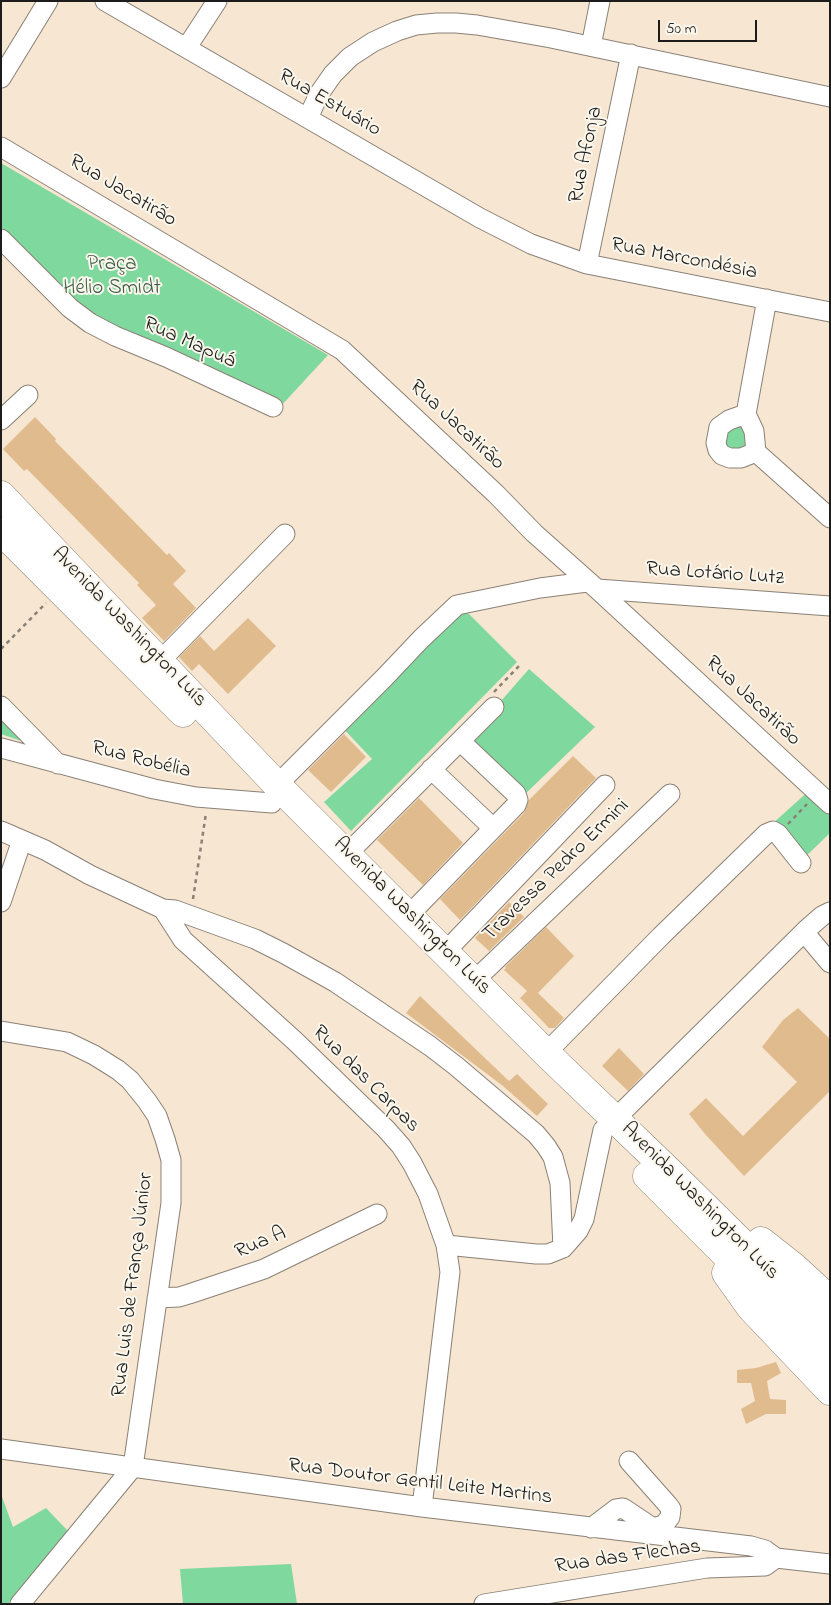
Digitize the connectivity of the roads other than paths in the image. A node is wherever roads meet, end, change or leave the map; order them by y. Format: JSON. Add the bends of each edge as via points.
{"nodes":[{"id":1,"x":48,"y":1,"type":"edge"},
{"id":2,"x":105,"y":1,"type":"edge"},
{"id":3,"x":217,"y":1,"type":"edge"},
{"id":4,"x":600,"y":1,"type":"edge"},
{"id":5,"x":590,"y":46,"type":"junction"},
{"id":6,"x":187,"y":48,"type":"junction"},
{"id":7,"x":631,"y":54,"type":"junction"},
{"id":8,"x":1,"y":78,"type":"edge"},
{"id":9,"x":830,"y":97,"type":"edge"},
{"id":10,"x":308,"y":118,"type":"junction"},
{"id":11,"x":1,"y":147,"type":"edge"},
{"id":12,"x":1,"y":239,"type":"edge"},
{"id":13,"x":532,"y":239,"type":"joint"},
{"id":14,"x":587,"y":264,"type":"junction"},
{"id":15,"x":767,"y":299,"type":"junction"},
{"id":16,"x":830,"y":312,"type":"edge"},
{"id":17,"x":28,"y":395,"type":"dead end"},
{"id":18,"x":273,"y":408,"type":"dead end"},
{"id":19,"x":746,"y":414,"type":"junction"},
{"id":20,"x":1,"y":420,"type":"edge"},
{"id":21,"x":756,"y":452,"type":"junction"},
{"id":22,"x":1,"y":496,"type":"edge"},
{"id":23,"x":827,"y":511,"type":"edge"},
{"id":24,"x":1,"y":532,"type":"edge"},
{"id":25,"x":285,"y":534,"type":"dead end"},
{"id":26,"x":592,"y":586,"type":"junction"},
{"id":27,"x":830,"y":606,"type":"edge"},
{"id":28,"x":160,"y":661,"type":"junction"},
{"id":29,"x":1,"y":706,"type":"edge"},
{"id":30,"x":494,"y":707,"type":"dead end"},
{"id":31,"x":460,"y":741,"type":"junction"},
{"id":32,"x":1,"y":748,"type":"edge"},
{"id":33,"x":58,"y":764,"type":"junction"},
{"id":34,"x":431,"y":769,"type":"junction"},
{"id":35,"x":605,"y":785,"type":"dead end"},
{"id":36,"x":275,"y":794,"type":"junction"},
{"id":37,"x":670,"y":794,"type":"dead end"},
{"id":38,"x":824,"y":798,"type":"edge"},
{"id":39,"x":493,"y":828,"type":"junction"},
{"id":40,"x":1,"y":831,"type":"edge"},
{"id":41,"x":22,"y":840,"type":"junction"},
{"id":42,"x":347,"y":854,"type":"junction"},
{"id":43,"x":802,"y":863,"type":"dead end"},
{"id":44,"x":1,"y":902,"type":"edge"},
{"id":45,"x":163,"y":909,"type":"junction"},
{"id":46,"x":830,"y":912,"type":"edge"},
{"id":47,"x":409,"y":915,"type":"junction"},
{"id":48,"x":804,"y":932,"type":"junction"},
{"id":49,"x":446,"y":951,"type":"junction"},
{"id":50,"x":830,"y":963,"type":"edge"},
{"id":51,"x":474,"y":980,"type":"junction"},
{"id":52,"x":1,"y":1031,"type":"edge"},
{"id":53,"x":546,"y":1053,"type":"junction"},
{"id":54,"x":609,"y":1124,"type":"junction"},
{"id":55,"x":672,"y":1174,"type":"junction"},
{"id":56,"x":377,"y":1214,"type":"dead end"},
{"id":57,"x":705,"y":1234,"type":"junction"},
{"id":58,"x":446,"y":1245,"type":"junction"},
{"id":59,"x":563,"y":1248,"type":"junction"},
{"id":60,"x":157,"y":1298,"type":"junction"},
{"id":61,"x":830,"y":1300,"type":"edge"},
{"id":62,"x":791,"y":1306,"type":"junction"},
{"id":63,"x":830,"y":1330,"type":"edge"},
{"id":64,"x":830,"y":1359,"type":"edge"},
{"id":65,"x":830,"y":1391,"type":"edge"},
{"id":66,"x":1,"y":1449,"type":"edge"},
{"id":67,"x":32,"y":1453,"type":"junction"},
{"id":68,"x":1,"y":1460,"type":"edge"},
{"id":69,"x":629,"y":1461,"type":"dead end"},
{"id":70,"x":133,"y":1467,"type":"junction"},
{"id":71,"x":422,"y":1507,"type":"junction"},
{"id":72,"x":591,"y":1528,"type":"junction"},
{"id":73,"x":683,"y":1538,"type":"junction"},
{"id":74,"x":718,"y":1542,"type":"junction"},
{"id":75,"x":776,"y":1558,"type":"junction"},
{"id":76,"x":830,"y":1564,"type":"edge"},
{"id":77,"x":715,"y":1568,"type":"junction"},
{"id":78,"x":687,"y":1571,"type":"junction"},
{"id":79,"x":20,"y":1604,"type":"edge"},
{"id":80,"x":484,"y":1604,"type":"edge"}],
"edges":[{"from":1,"to":8,"type":"street"},
{"from":2,"to":6,"type":"street","name":"Rua Estuário"},
{"from":3,"to":6,"type":"street"},
{"from":4,"to":5,"type":"street"},
{"from":5,"to":7,"type":"street"},
{"from":5,"to":10,"type":"street","via":[[477,25],[416,25],[374,42],[350,57],[319,94]]},
{"from":6,"to":10,"type":"street","name":"Rua Estuário"},
{"from":7,"to":9,"type":"street"},
{"from":7,"to":14,"type":"street","name":"Rua Afonja"},
{"from":10,"to":13,"type":"street","name":"Rua Estuário","via":[[480,218]]},
{"from":11,"to":26,"type":"street","name":"Rua Jacatirão","via":[[342,350]]},
{"from":12,"to":18,"type":"street","name":"Rua Mapuá","via":[[70,308],[90,323]]},
{"from":13,"to":14,"type":"street","name":"Rua Marcondésia"},
{"from":14,"to":15,"type":"street","name":"Rua Marcondésia","via":[[630,265]]},
{"from":15,"to":16,"type":"street","name":"Rua Marcondésia"},
{"from":15,"to":19,"type":"street"},
{"from":17,"to":20,"type":"street"},
{"from":19,"to":21,"type":"street","via":[[754,431]]},
{"from":19,"to":21,"type":"street","via":[[719,427],[716,443],[722,455],[730,458]]},
{"from":21,"to":23,"type":"street"},
{"from":22,"to":28,"type":"highway","name":"Avenida Washington Luís"},
{"from":24,"to":36,"type":"highway","name":"Avenida Washington Luís","via":[[165,693]]},
{"from":25,"to":28,"type":"street"},
{"from":26,"to":27,"type":"street","name":"Rua Lotário Lutz"},
{"from":26,"to":36,"type":"street","name":"Rua Lotário Lutz","via":[[540,588],[457,604]]},
{"from":26,"to":38,"type":"street","name":"Rua Jacatirão"},
{"from":28,"to":36,"type":"highway","name":"Avenida Washington Luís"},
{"from":29,"to":33,"type":"street"},
{"from":30,"to":31,"type":"street"},
{"from":31,"to":34,"type":"street"},
{"from":31,"to":39,"type":"street","via":[[516,794],[516,805]]},
{"from":32,"to":33,"type":"street","name":"Rua Robélia"},
{"from":33,"to":36,"type":"street","name":"Rua Robélia","via":[[154,789],[208,798]]},
{"from":34,"to":39,"type":"street"},
{"from":34,"to":42,"type":"street"},
{"from":35,"to":49,"type":"street"},
{"from":36,"to":42,"type":"highway","name":"Avenida Washington Luís"},
{"from":36,"to":54,"type":"highway","name":"Avenida Washington Luís","via":[[466,993]]},
{"from":37,"to":51,"type":"street","name":"Travessa Pedro Ermini"},
{"from":39,"to":47,"type":"street"},
{"from":40,"to":41,"type":"street"},
{"from":41,"to":44,"type":"street"},
{"from":41,"to":45,"type":"street"},
{"from":42,"to":47,"type":"highway","name":"Avenida Washington Luís"},
{"from":43,"to":53,"type":"street","via":[[778,834],[770,832],[747,851]]},
{"from":45,"to":58,"type":"street","name":"Rua das Carpas","via":[[183,940],[295,1040],[401,1146],[428,1194]]},
{"from":45,"to":59,"type":"street","via":[[175,910],[255,939],[309,966],[456,1066],[536,1134],[552,1157],[558,1170],[562,1199]]},
{"from":46,"to":48,"type":"street"},
{"from":47,"to":49,"type":"highway","name":"Avenida Washington Luís"},
{"from":48,"to":50,"type":"street"},
{"from":48,"to":54,"type":"street"},
{"from":49,"to":51,"type":"highway","name":"Avenida Washington Luís"},
{"from":51,"to":53,"type":"highway","name":"Avenida Washington Luís"},
{"from":52,"to":60,"type":"street","name":"Rua Luis de França Júnior","via":[[77,1046],[130,1080],[157,1116],[171,1160],[172,1180]]},
{"from":53,"to":54,"type":"highway","name":"Avenida Washington Luís"},
{"from":54,"to":55,"type":"highway","name":"Avenida Washington Luís"},
{"from":54,"to":57,"type":"highway","name":"Avenida Washington Luís"},
{"from":54,"to":59,"type":"street","via":[[584,1219]]},
{"from":55,"to":61,"type":"highway","via":[[794,1267]]},
{"from":55,"to":62,"type":"highway","name":"Avenida Washington Luís"},
{"from":56,"to":60,"type":"street","name":"Rua A","via":[[264,1269],[179,1297]]},
{"from":57,"to":62,"type":"highway","name":"Avenida Washington Luís"},
{"from":57,"to":65,"type":"highway","via":[[751,1308]]},
{"from":58,"to":59,"type":"street","via":[[536,1254],[548,1254]]},
{"from":58,"to":71,"type":"street","name":"Rua das Carpas","via":[[450,1272]]},
{"from":60,"to":70,"type":"street","name":"Rua Luis de França Júnior"},
{"from":62,"to":63,"type":"highway","name":"Avenida Washington Luís"},
{"from":62,"to":64,"type":"highway","name":"Avenida Washington Luís"},
{"from":66,"to":67,"type":"street","name":"Rua Doutor Gentil Leite Martins"},
{"from":67,"to":68,"type":"street"},
{"from":67,"to":70,"type":"street","name":"Rua Doutor Gentil Leite Martins"},
{"from":69,"to":72,"type":"street","via":[[671,1509],[670,1517],[664,1525],[653,1528],[623,1508],[616,1509]]},
{"from":70,"to":71,"type":"street","name":"Rua Doutor Gentil Leite Martins"},
{"from":70,"to":79,"type":"street"},
{"from":71,"to":72,"type":"street","name":"Rua Doutor Gentil Leite Martins"},
{"from":72,"to":73,"type":"street","name":"Rua Doutor Gentil Leite Martins"},
{"from":73,"to":74,"type":"street","name":"Rua Doutor Gentil Leite Martins"},
{"from":73,"to":78,"type":"street","via":[[689,1553]]},
{"from":74,"to":75,"type":"street","name":"Rua Doutor Gentil Leite Martins","via":[[765,1550]]},
{"from":74,"to":77,"type":"street","via":[[706,1546],[703,1558]]},
{"from":75,"to":76,"type":"street","name":"Rua Doutor Gentil Leite Martins"},
{"from":75,"to":77,"type":"street","name":"Rua das Flechas","via":[[765,1566]]},
{"from":77,"to":78,"type":"street","name":"Rua das Flechas"},
{"from":78,"to":80,"type":"street","name":"Rua das Flechas"}]}
